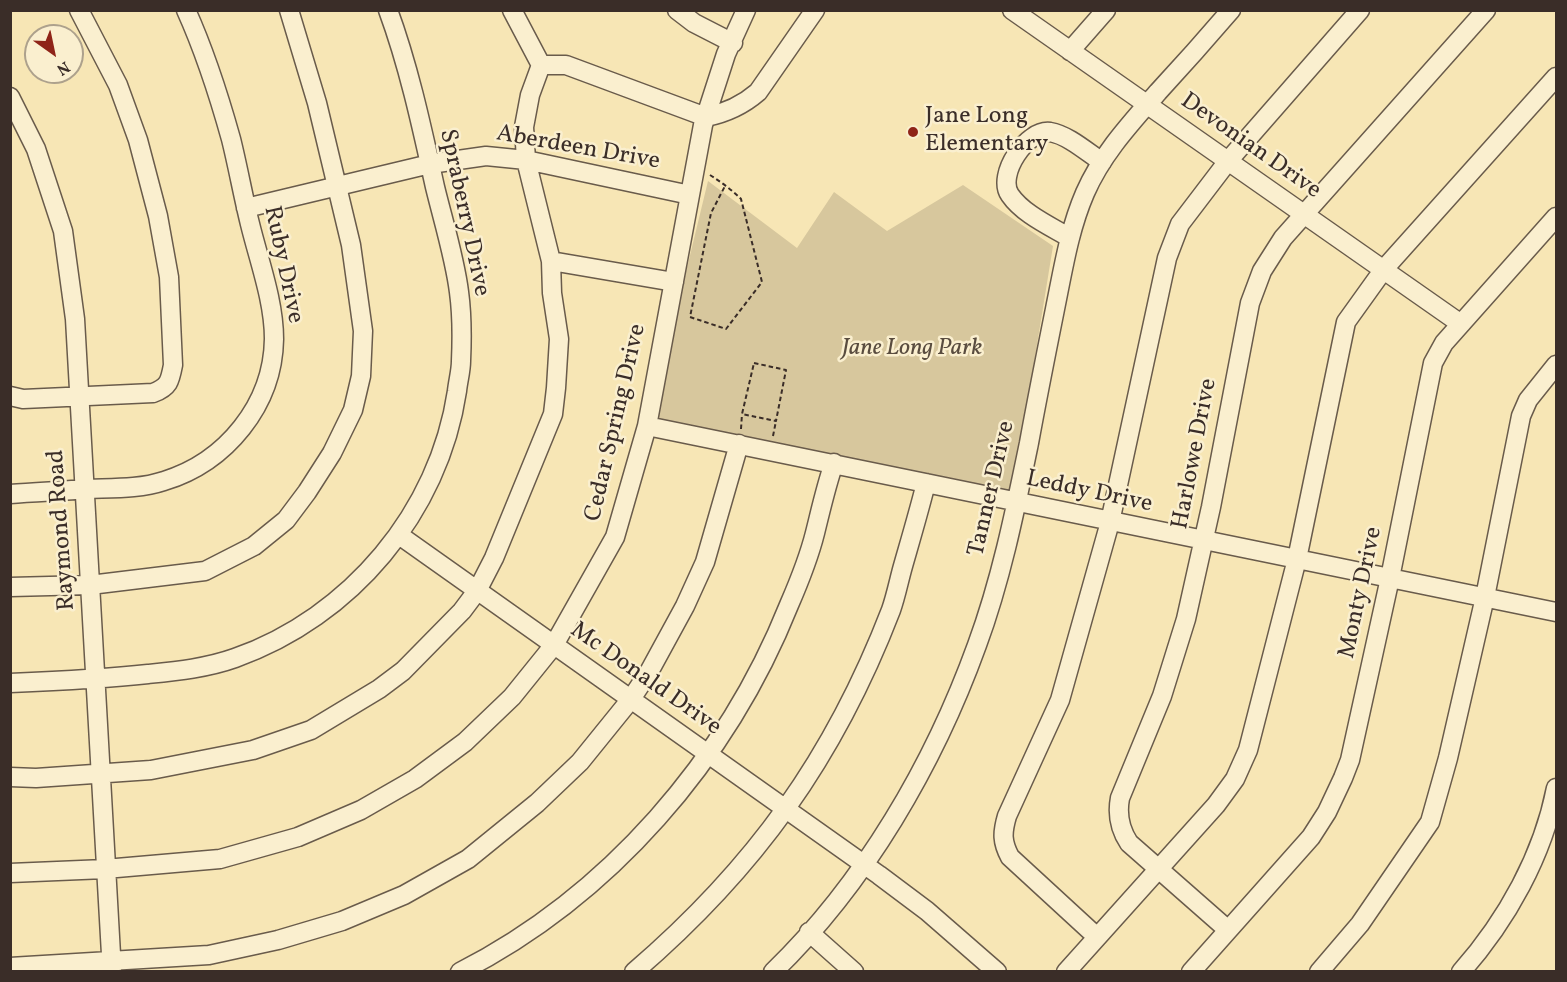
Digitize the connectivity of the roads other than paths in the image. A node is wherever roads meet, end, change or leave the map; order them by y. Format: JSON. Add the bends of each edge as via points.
{"nodes":[{"id":1,"x":79,"y":10,"type":"edge"},
{"id":2,"x":186,"y":10,"type":"edge"},
{"id":3,"x":289,"y":10,"type":"edge"},
{"id":4,"x":388,"y":10,"type":"edge"},
{"id":5,"x":512,"y":10,"type":"edge"},
{"id":6,"x":677,"y":10,"type":"edge"},
{"id":7,"x":746,"y":10,"type":"edge"},
{"id":8,"x":815,"y":10,"type":"edge"},
{"id":9,"x":1012,"y":10,"type":"edge"},
{"id":10,"x":1106,"y":10,"type":"edge"},
{"id":11,"x":1231,"y":10,"type":"edge"},
{"id":12,"x":1360,"y":10,"type":"edge"},
{"id":13,"x":1486,"y":10,"type":"edge"},
{"id":14,"x":733,"y":43,"type":"junction"},
{"id":15,"x":1070,"y":51,"type":"junction"},
{"id":16,"x":541,"y":64,"type":"junction"},
{"id":17,"x":1557,"y":77,"type":"edge"},
{"id":18,"x":10,"y":97,"type":"edge"},
{"id":19,"x":1147,"y":105,"type":"junction"},
{"id":20,"x":706,"y":117,"type":"junction"},
{"id":21,"x":526,"y":160,"type":"junction"},
{"id":22,"x":1228,"y":161,"type":"junction"},
{"id":23,"x":1102,"y":162,"type":"junction"},
{"id":24,"x":430,"y":164,"type":"junction"},
{"id":25,"x":337,"y":186,"type":"junction"},
{"id":26,"x":690,"y":195,"type":"junction"},
{"id":27,"x":246,"y":208,"type":"junction"},
{"id":28,"x":1305,"y":214,"type":"junction"},
{"id":29,"x":1557,"y":217,"type":"edge"},
{"id":30,"x":1070,"y":238,"type":"junction"},
{"id":31,"x":551,"y":261,"type":"junction"},
{"id":32,"x":1384,"y":269,"type":"junction"},
{"id":33,"x":674,"y":282,"type":"junction"},
{"id":34,"x":1461,"y":324,"type":"junction"},
{"id":35,"x":1557,"y":365,"type":"edge"},
{"id":36,"x":10,"y":396,"type":"edge"},
{"id":37,"x":78,"y":396,"type":"junction"},
{"id":38,"x":646,"y":426,"type":"junction"},
{"id":39,"x":739,"y":444,"type":"junction"},
{"id":40,"x":834,"y":463,"type":"junction"},
{"id":41,"x":926,"y":483,"type":"junction"},
{"id":42,"x":85,"y":490,"type":"junction"},
{"id":43,"x":10,"y":494,"type":"edge"},
{"id":44,"x":1017,"y":502,"type":"junction"},
{"id":45,"x":1110,"y":522,"type":"junction"},
{"id":46,"x":399,"y":535,"type":"junction"},
{"id":47,"x":1204,"y":541,"type":"junction"},
{"id":48,"x":1297,"y":559,"type":"junction"},
{"id":49,"x":1390,"y":578,"type":"junction"},
{"id":50,"x":90,"y":585,"type":"junction"},
{"id":51,"x":10,"y":587,"type":"edge"},
{"id":52,"x":477,"y":591,"type":"junction"},
{"id":53,"x":1485,"y":597,"type":"junction"},
{"id":54,"x":1557,"y":612,"type":"edge"},
{"id":55,"x":554,"y":645,"type":"junction"},
{"id":56,"x":96,"y":680,"type":"junction"},
{"id":57,"x":10,"y":683,"type":"edge"},
{"id":58,"x":631,"y":699,"type":"junction"},
{"id":59,"x":708,"y":754,"type":"junction"},
{"id":60,"x":99,"y":773,"type":"junction"},
{"id":61,"x":10,"y":777,"type":"edge"},
{"id":62,"x":1557,"y":788,"type":"edge"},
{"id":63,"x":787,"y":810,"type":"junction"},
{"id":64,"x":863,"y":864,"type":"junction"},
{"id":65,"x":1158,"y":868,"type":"junction"},
{"id":66,"x":105,"y":869,"type":"junction"},
{"id":67,"x":10,"y":873,"type":"edge"},
{"id":68,"x":1228,"y":930,"type":"junction"},
{"id":69,"x":809,"y":932,"type":"junction"},
{"id":70,"x":1097,"y":937,"type":"junction"},
{"id":71,"x":486,"y":966,"type":"edge"},
{"id":72,"x":10,"y":967,"type":"edge"},
{"id":73,"x":112,"y":967,"type":"edge"},
{"id":74,"x":460,"y":972,"type":"edge"},
{"id":75,"x":634,"y":972,"type":"edge"},
{"id":76,"x":773,"y":972,"type":"edge"},
{"id":77,"x":854,"y":972,"type":"edge"},
{"id":78,"x":997,"y":972,"type":"edge"},
{"id":79,"x":1066,"y":972,"type":"edge"},
{"id":80,"x":1191,"y":972,"type":"edge"},
{"id":81,"x":1319,"y":972,"type":"edge"},
{"id":82,"x":1461,"y":972,"type":"edge"}],
"edges":[{"from":1,"to":37,"type":"street","via":[[117,85],[138,140],[169,277],[173,365],[165,389],[153,393]]},
{"from":2,"to":27,"type":"street","name":"Ruby Drive","via":[[231,140]]},
{"from":3,"to":25,"type":"street"},
{"from":4,"to":24,"type":"street","name":"Spraberry Drive"},
{"from":5,"to":16,"type":"street"},
{"from":6,"to":14,"type":"street"},
{"from":7,"to":14,"type":"street","name":"Cedar Spring Drive"},
{"from":8,"to":20,"type":"street","via":[[758,92],[746,102]]},
{"from":9,"to":15,"type":"street","name":"Devonian Drive"},
{"from":10,"to":15,"type":"street"},
{"from":11,"to":19,"type":"street","name":"Tanner Drive"},
{"from":12,"to":22,"type":"street"},
{"from":13,"to":28,"type":"street","name":"Harlowe Drive"},
{"from":14,"to":20,"type":"street","name":"Cedar Spring Drive"},
{"from":15,"to":19,"type":"street","name":"Devonian Drive"},
{"from":16,"to":20,"type":"street","via":[[566,65]]},
{"from":16,"to":21,"type":"street","via":[[524,127]]},
{"from":17,"to":32,"type":"street"},
{"from":18,"to":37,"type":"street","name":"Raymond Road","via":[[36,149],[63,231],[75,319]]},
{"from":19,"to":22,"type":"street","name":"Devonian Drive"},
{"from":19,"to":23,"type":"street","name":"Tanner Drive"},
{"from":20,"to":26,"type":"street","name":"Cedar Spring Drive"},
{"from":21,"to":24,"type":"street","name":"Aberdeen Drive","via":[[486,156]]},
{"from":21,"to":26,"type":"street","name":"Aberdeen Drive"},
{"from":21,"to":31,"type":"street"},
{"from":22,"to":28,"type":"street","name":"Devonian Drive"},
{"from":22,"to":45,"type":"street","via":[[1180,224],[1167,258]]},
{"from":23,"to":30,"type":"street","name":"Tanner Drive","via":[[1081,204]]},
{"from":23,"to":30,"type":"street","via":[[1051,132],[1029,138],[1008,168],[1008,193],[1018,206]]},
{"from":24,"to":25,"type":"street","name":"Aberdeen Drive"},
{"from":24,"to":46,"type":"street","name":"Spraberry Drive","via":[[459,292],[461,363],[453,419],[444,447]]},
{"from":25,"to":27,"type":"street","name":"Aberdeen Drive"},
{"from":25,"to":50,"type":"street","via":[[351,245],[363,331],[361,376],[353,411],[332,453],[286,520],[254,546],[205,571]]},
{"from":26,"to":33,"type":"street","name":"Cedar Spring Drive"},
{"from":27,"to":42,"type":"street","name":"Ruby Drive","via":[[272,317],[273,339],[268,373],[251,416],[224,448],[184,473],[148,485]]},
{"from":28,"to":32,"type":"street","name":"Devonian Drive"},
{"from":28,"to":47,"type":"street","name":"Harlowe Drive","via":[[1271,255],[1253,294]]},
{"from":29,"to":34,"type":"street","name":"Monty Drive"},
{"from":30,"to":44,"type":"street","name":"Tanner Drive"},
{"from":31,"to":33,"type":"street"},
{"from":31,"to":52,"type":"street","via":[[559,339],[553,414]]},
{"from":32,"to":34,"type":"street","name":"Devonian Drive"},
{"from":32,"to":48,"type":"street","via":[[1346,322]]},
{"from":33,"to":38,"type":"street","name":"Cedar Spring Drive"},
{"from":34,"to":49,"type":"street","name":"Monty Drive","via":[[1444,343],[1431,370]]},
{"from":35,"to":53,"type":"street","via":[[1528,400],[1521,416]]},
{"from":36,"to":37,"type":"street"},
{"from":37,"to":42,"type":"street","name":"Raymond Road"},
{"from":38,"to":39,"type":"street","name":"Leddy Drive"},
{"from":38,"to":55,"type":"street","name":"Cedar Spring Drive","via":[[615,537]]},
{"from":39,"to":40,"type":"street","name":"Leddy Drive"},
{"from":39,"to":58,"type":"street","via":[[705,562],[685,606]]},
{"from":40,"to":41,"type":"street","name":"Leddy Drive"},
{"from":40,"to":59,"type":"street","via":[[812,545],[780,628],[746,696]]},
{"from":41,"to":44,"type":"street","name":"Leddy Drive"},
{"from":41,"to":63,"type":"street","via":[[892,607],[860,684],[821,758]]},
{"from":42,"to":43,"type":"street","name":"Ruby Drive"},
{"from":42,"to":50,"type":"street","name":"Raymond Road"},
{"from":44,"to":45,"type":"street","name":"Leddy Drive"},
{"from":44,"to":64,"type":"street","name":"Tanner Drive","via":[[994,593],[957,696],[903,804]]},
{"from":45,"to":47,"type":"street","name":"Leddy Drive"},
{"from":45,"to":70,"type":"street","via":[[1060,700],[1002,832],[1010,857]]},
{"from":46,"to":52,"type":"street","name":"Mc Donald Drive"},
{"from":46,"to":56,"type":"street","name":"Spraberry Drive","via":[[343,596],[306,624],[270,644],[233,659],[186,670]]},
{"from":47,"to":48,"type":"street","name":"Leddy Drive"},
{"from":47,"to":65,"type":"street","name":"Harlowe Drive","via":[[1186,620],[1165,686],[1119,804],[1118,816],[1129,843]]},
{"from":48,"to":49,"type":"street","name":"Leddy Drive"},
{"from":48,"to":65,"type":"street","via":[[1248,750],[1235,779]]},
{"from":49,"to":53,"type":"street","name":"Leddy Drive"},
{"from":49,"to":68,"type":"street","name":"Monty Drive","via":[[1350,760],[1337,792],[1311,837]]},
{"from":50,"to":51,"type":"street"},
{"from":50,"to":56,"type":"street","name":"Raymond Road"},
{"from":52,"to":55,"type":"street","name":"Mc Donald Drive"},
{"from":52,"to":60,"type":"street","via":[[403,671],[312,730],[253,750],[151,770]]},
{"from":53,"to":54,"type":"street","name":"Leddy Drive"},
{"from":53,"to":81,"type":"street","via":[[1430,822],[1360,924]]},
{"from":55,"to":58,"type":"street","name":"Mc Donald Drive"},
{"from":55,"to":66,"type":"street","name":"Cedar Spring Drive","via":[[512,697],[465,742],[415,779],[361,810],[297,837],[220,859]]},
{"from":56,"to":57,"type":"street","name":"Spraberry Drive"},
{"from":56,"to":60,"type":"street","name":"Raymond Road"},
{"from":58,"to":59,"type":"street","name":"Mc Donald Drive"},
{"from":58,"to":73,"type":"street","via":[[580,762],[537,803],[468,859],[404,895],[342,921],[278,940],[209,955]]},
{"from":59,"to":63,"type":"street","name":"Mc Donald Drive"},
{"from":59,"to":71,"type":"street","via":[[657,818],[605,871]]},
{"from":60,"to":61,"type":"street"},
{"from":60,"to":66,"type":"street","name":"Raymond Road"},
{"from":62,"to":82,"type":"street","via":[[1523,880],[1496,926]]},
{"from":63,"to":64,"type":"street","name":"Mc Donald Drive"},
{"from":63,"to":75,"type":"street","via":[[718,893]]},
{"from":64,"to":69,"type":"street","name":"Tanner Drive"},
{"from":64,"to":78,"type":"street","name":"Mc Donald Drive","via":[[927,911]]},
{"from":65,"to":68,"type":"street","name":"Harlowe Drive"},
{"from":65,"to":70,"type":"street"},
{"from":66,"to":67,"type":"street","name":"Cedar Spring Drive"},
{"from":66,"to":73,"type":"street","name":"Raymond Road"},
{"from":68,"to":80,"type":"street","name":"Monty Drive"},
{"from":69,"to":76,"type":"street","name":"Tanner Drive"},
{"from":69,"to":77,"type":"street"},
{"from":70,"to":79,"type":"street"},
{"from":71,"to":74,"type":"street"},
{"from":72,"to":73,"type":"street"}]}
